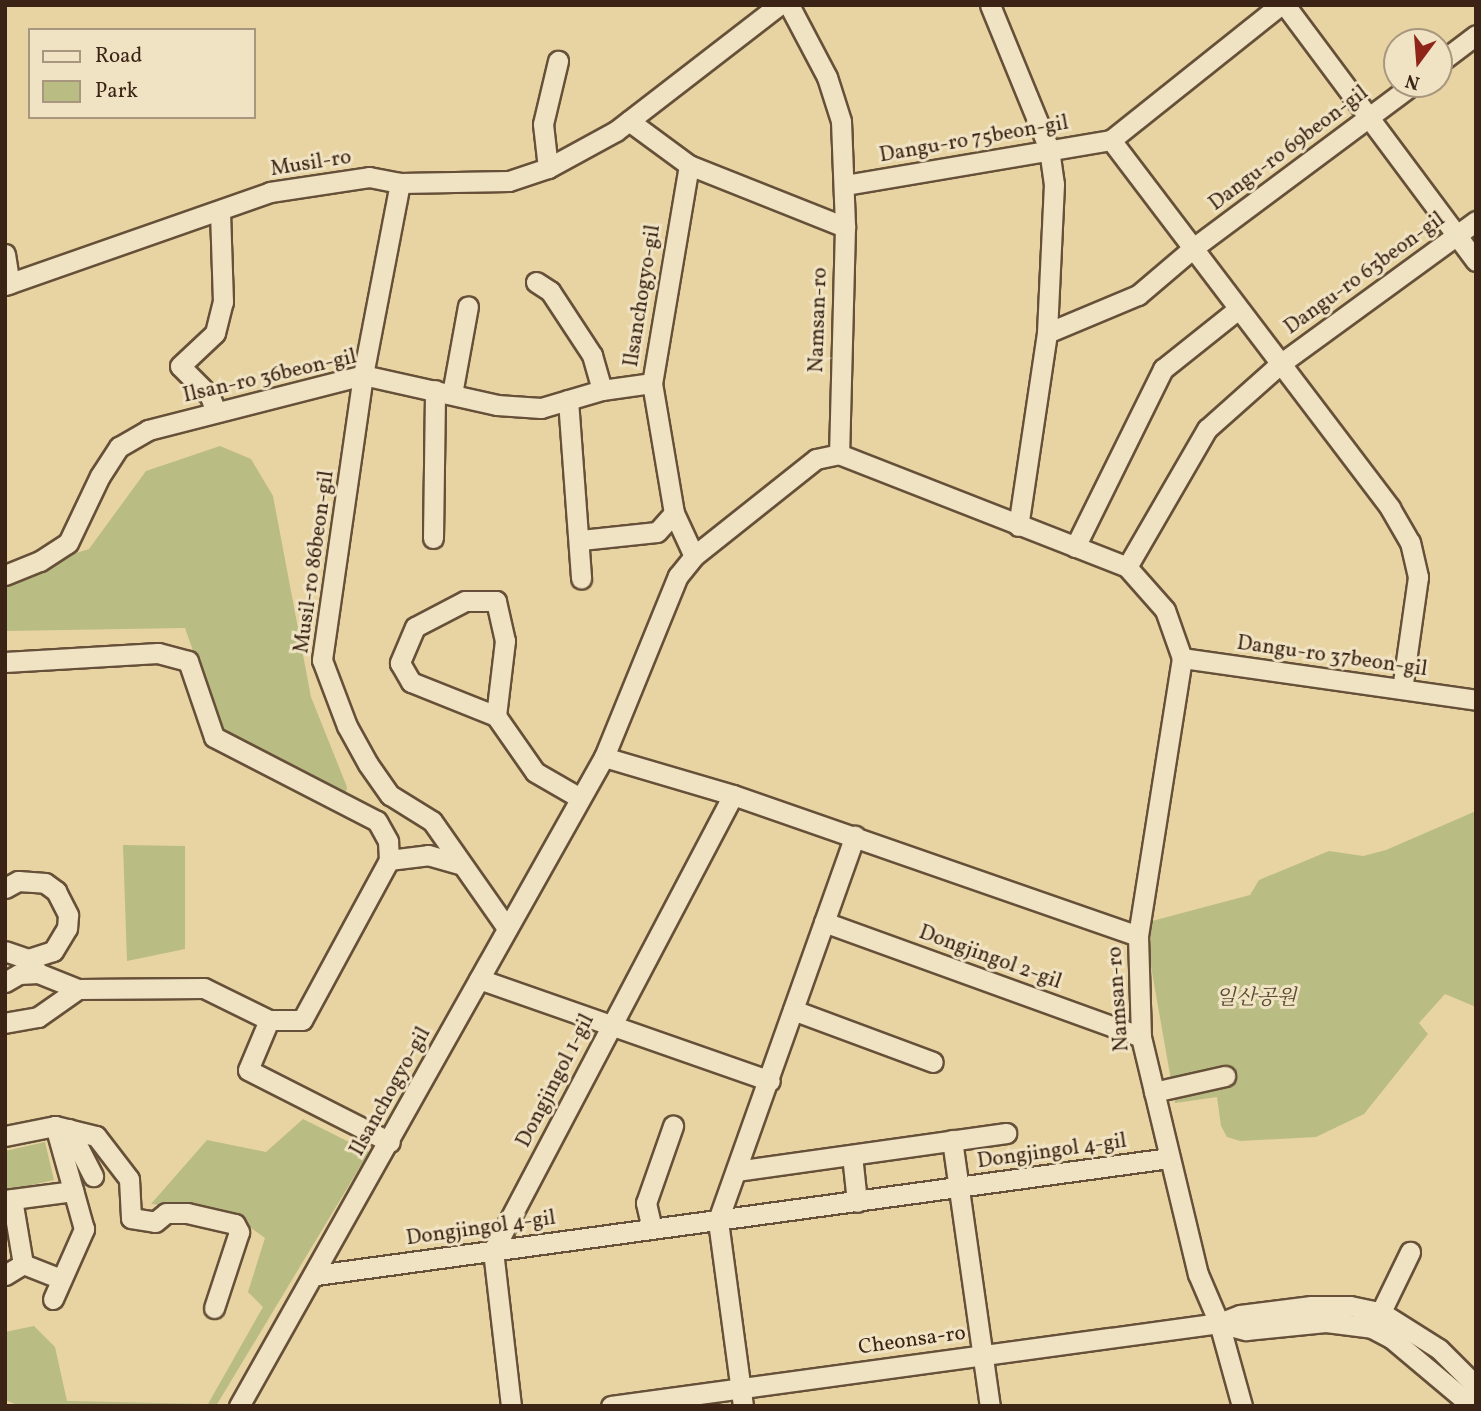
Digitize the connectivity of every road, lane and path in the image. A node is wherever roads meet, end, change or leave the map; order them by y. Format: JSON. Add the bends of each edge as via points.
{"nodes":[{"id":1,"x":779,"y":5,"type":"edge"},
{"id":2,"x":789,"y":5,"type":"edge"},
{"id":3,"x":990,"y":5,"type":"edge"},
{"id":4,"x":1283,"y":5,"type":"edge"},
{"id":5,"x":1476,"y":35,"type":"edge"},
{"id":6,"x":1453,"y":53,"type":"edge"},
{"id":7,"x":558,"y":61,"type":"dead end"},
{"id":8,"x":1395,"y":98,"type":"edge"},
{"id":9,"x":1367,"y":120,"type":"junction"},
{"id":10,"x":629,"y":121,"type":"junction"},
{"id":11,"x":1111,"y":140,"type":"junction"},
{"id":12,"x":1049,"y":149,"type":"junction"},
{"id":13,"x":689,"y":165,"type":"junction"},
{"id":14,"x":548,"y":168,"type":"junction"},
{"id":15,"x":400,"y":183,"type":"junction"},
{"id":16,"x":845,"y":185,"type":"junction"},
{"id":17,"x":220,"y":212,"type":"junction"},
{"id":18,"x":1476,"y":221,"type":"edge"},
{"id":19,"x":845,"y":227,"type":"junction"},
{"id":20,"x":1457,"y":236,"type":"junction"},
{"id":21,"x":1192,"y":249,"type":"junction"},
{"id":22,"x":5,"y":254,"type":"edge"},
{"id":23,"x":1476,"y":261,"type":"edge"},
{"id":24,"x":536,"y":282,"type":"dead end"},
{"id":25,"x":8,"y":284,"type":"edge"},
{"id":26,"x":468,"y":306,"type":"dead end"},
{"id":27,"x":1237,"y":310,"type":"junction"},
{"id":28,"x":1047,"y":333,"type":"junction"},
{"id":29,"x":1280,"y":364,"type":"junction"},
{"id":30,"x":363,"y":375,"type":"junction"},
{"id":31,"x":652,"y":383,"type":"junction"},
{"id":32,"x":602,"y":390,"type":"junction"},
{"id":33,"x":444,"y":392,"type":"junction"},
{"id":34,"x":568,"y":400,"type":"junction"},
{"id":35,"x":216,"y":412,"type":"junction"},
{"id":36,"x":839,"y":454,"type":"junction"},
{"id":37,"x":674,"y":513,"type":"junction"},
{"id":38,"x":1018,"y":526,"type":"junction"},
{"id":39,"x":433,"y":538,"type":"dead end"},
{"id":40,"x":581,"y":540,"type":"junction"},
{"id":41,"x":1075,"y":547,"type":"junction"},
{"id":42,"x":694,"y":556,"type":"junction"},
{"id":43,"x":1127,"y":568,"type":"junction"},
{"id":44,"x":5,"y":575,"type":"edge"},
{"id":45,"x":581,"y":579,"type":"dead end"},
{"id":46,"x":1182,"y":658,"type":"junction"},
{"id":47,"x":5,"y":662,"type":"edge"},
{"id":48,"x":1402,"y":689,"type":"junction"},
{"id":49,"x":1476,"y":700,"type":"edge"},
{"id":50,"x":496,"y":716,"type":"junction"},
{"id":51,"x":604,"y":757,"type":"junction"},
{"id":52,"x":733,"y":795,"type":"junction"},
{"id":53,"x":580,"y":798,"type":"junction"},
{"id":54,"x":855,"y":836,"type":"junction"},
{"id":55,"x":389,"y":860,"type":"junction"},
{"id":56,"x":459,"y":864,"type":"junction"},
{"id":57,"x":6,"y":886,"type":"edge"},
{"id":58,"x":824,"y":922,"type":"junction"},
{"id":59,"x":507,"y":928,"type":"junction"},
{"id":60,"x":1138,"y":936,"type":"junction"},
{"id":61,"x":22,"y":960,"type":"edge"},
{"id":62,"x":479,"y":979,"type":"junction"},
{"id":63,"x":5,"y":980,"type":"edge"},
{"id":64,"x":78,"y":989,"type":"junction"},
{"id":65,"x":793,"y":1010,"type":"junction"},
{"id":66,"x":269,"y":1020,"type":"junction"},
{"id":67,"x":5,"y":1023,"type":"edge"},
{"id":68,"x":610,"y":1026,"type":"junction"},
{"id":69,"x":1141,"y":1037,"type":"junction"},
{"id":70,"x":933,"y":1062,"type":"dead end"},
{"id":71,"x":1225,"y":1076,"type":"dead end"},
{"id":72,"x":770,"y":1080,"type":"junction"},
{"id":73,"x":1154,"y":1092,"type":"junction"},
{"id":74,"x":673,"y":1126,"type":"dead end"},
{"id":75,"x":62,"y":1127,"type":"junction"},
{"id":76,"x":1006,"y":1133,"type":"dead end"},
{"id":77,"x":5,"y":1136,"type":"edge"},
{"id":78,"x":953,"y":1140,"type":"junction"},
{"id":79,"x":390,"y":1142,"type":"junction"},
{"id":80,"x":852,"y":1154,"type":"junction"},
{"id":81,"x":1169,"y":1158,"type":"junction"},
{"id":82,"x":736,"y":1171,"type":"junction"},
{"id":83,"x":93,"y":1176,"type":"dead end"},
{"id":84,"x":960,"y":1188,"type":"junction"},
{"id":85,"x":73,"y":1191,"type":"junction"},
{"id":86,"x":8,"y":1199,"type":"edge"},
{"id":87,"x":857,"y":1202,"type":"junction"},
{"id":88,"x":718,"y":1220,"type":"junction"},
{"id":89,"x":652,"y":1229,"type":"junction"},
{"id":90,"x":493,"y":1251,"type":"junction"},
{"id":91,"x":1410,"y":1252,"type":"dead end"},
{"id":92,"x":23,"y":1264,"type":"junction"},
{"id":93,"x":5,"y":1275,"type":"edge"},
{"id":94,"x":316,"y":1275,"type":"junction"},
{"id":95,"x":61,"y":1279,"type":"junction"},
{"id":96,"x":53,"y":1299,"type":"dead end"},
{"id":97,"x":214,"y":1308,"type":"dead end"},
{"id":98,"x":1377,"y":1321,"type":"junction"},
{"id":99,"x":1219,"y":1323,"type":"junction"},
{"id":100,"x":985,"y":1353,"type":"junction"},
{"id":101,"x":1476,"y":1386,"type":"edge"},
{"id":102,"x":742,"y":1397,"type":"edge"},
{"id":103,"x":239,"y":1406,"type":"edge"},
{"id":104,"x":511,"y":1406,"type":"edge"},
{"id":105,"x":611,"y":1406,"type":"edge"},
{"id":106,"x":990,"y":1406,"type":"edge"},
{"id":107,"x":1242,"y":1406,"type":"edge"},
{"id":108,"x":1472,"y":1406,"type":"edge"}],
"edges":[{"from":1,"to":10,"type":"street","name":"Musil-ro"},
{"from":2,"to":16,"type":"street","name":"Namsan-ro","via":[[827,76],[841,121]]},
{"from":3,"to":12,"type":"street"},
{"from":4,"to":9,"type":"street"},
{"from":4,"to":11,"type":"street"},
{"from":5,"to":6,"type":"street"},
{"from":7,"to":14,"type":"street","via":[[543,124]]},
{"from":8,"to":9,"type":"street","name":"Dangu-ro 69beon-gil"},
{"from":9,"to":20,"type":"street"},
{"from":9,"to":21,"type":"street","name":"Dangu-ro 69beon-gil"},
{"from":10,"to":13,"type":"street"},
{"from":10,"to":14,"type":"street","name":"Musil-ro"},
{"from":11,"to":12,"type":"street","name":"Dangu-ro 75beon-gil"},
{"from":11,"to":21,"type":"street"},
{"from":12,"to":16,"type":"street","name":"Dangu-ro 75beon-gil"},
{"from":12,"to":28,"type":"street","via":[[1054,184]]},
{"from":13,"to":19,"type":"street"},
{"from":13,"to":31,"type":"street","name":"Ilsanchogyo-gil"},
{"from":14,"to":15,"type":"street","name":"Musil-ro","via":[[509,181]]},
{"from":15,"to":17,"type":"street","name":"Musil-ro","via":[[369,177],[270,192]]},
{"from":15,"to":30,"type":"street","name":"Musil-ro 86beon-gil"},
{"from":16,"to":19,"type":"street","name":"Namsan-ro"},
{"from":17,"to":25,"type":"street","name":"Musil-ro"},
{"from":17,"to":35,"type":"street","via":[[223,302],[215,333],[180,366],[211,396]]},
{"from":18,"to":20,"type":"street","name":"Dangu-ro 63beon-gil"},
{"from":19,"to":36,"type":"street","name":"Namsan-ro"},
{"from":20,"to":23,"type":"street"},
{"from":20,"to":29,"type":"street","name":"Dangu-ro 63beon-gil"},
{"from":21,"to":27,"type":"street"},
{"from":21,"to":28,"type":"street","name":"Dangu-ro 69beon-gil","via":[[1138,295]]},
{"from":22,"to":25,"type":"street","name":"Musil-ro"},
{"from":24,"to":32,"type":"street","via":[[550,291],[592,355]]},
{"from":26,"to":33,"type":"street"},
{"from":27,"to":29,"type":"street"},
{"from":27,"to":41,"type":"street","via":[[1163,369]]},
{"from":28,"to":38,"type":"street"},
{"from":29,"to":43,"type":"street","name":"Dangu-ro 63beon-gil","via":[[1208,429]]},
{"from":29,"to":48,"type":"street","name":"Dangu-ro 63beon-gil","via":[[1410,542],[1418,578]]},
{"from":30,"to":33,"type":"street","name":"Ilsan-ro 36beon-gil"},
{"from":30,"to":35,"type":"street","name":"Ilsan-ro 36beon-gil"},
{"from":30,"to":56,"type":"street","name":"Musil-ro 86beon-gil","via":[[321,660],[368,764],[390,795],[432,821]]},
{"from":31,"to":32,"type":"street","name":"Ilsan-ro 36beon-gil"},
{"from":31,"to":37,"type":"street","name":"Ilsanchogyo-gil"},
{"from":32,"to":34,"type":"street","name":"Ilsan-ro 36beon-gil"},
{"from":33,"to":34,"type":"street","name":"Ilsan-ro 36beon-gil","via":[[497,405],[541,408]]},
{"from":33,"to":39,"type":"street"},
{"from":34,"to":40,"type":"street"},
{"from":35,"to":44,"type":"street","name":"Ilsan-ro 36beon-gil","via":[[148,430],[119,447],[68,543]]},
{"from":36,"to":38,"type":"street","name":"Namsan-ro"},
{"from":36,"to":42,"type":"street","name":"Ilsanchogyo-gil","via":[[816,459]]},
{"from":37,"to":40,"type":"street","via":[[657,531]]},
{"from":37,"to":42,"type":"street","name":"Ilsanchogyo-gil"},
{"from":38,"to":41,"type":"street","name":"Namsan-ro"},
{"from":40,"to":45,"type":"street"},
{"from":41,"to":43,"type":"street","name":"Namsan-ro"},
{"from":42,"to":51,"type":"street","name":"Ilsanchogyo-gil","via":[[678,576]]},
{"from":43,"to":46,"type":"street","name":"Namsan-ro","via":[[1165,610]]},
{"from":46,"to":48,"type":"street","name":"Dangu-ro 37beon-gil"},
{"from":46,"to":60,"type":"street","name":"Namsan-ro"},
{"from":47,"to":55,"type":"street","via":[[158,653],[188,660],[214,737],[377,821],[388,841]]},
{"from":48,"to":49,"type":"street","name":"Dangu-ro 37beon-gil"},
{"from":50,"to":50,"type":"street","via":[[411,682],[400,663],[415,627],[465,601],[496,601],[505,641]]},
{"from":50,"to":53,"type":"street","via":[[535,772]]},
{"from":51,"to":52,"type":"street"},
{"from":51,"to":53,"type":"street","name":"Ilsanchogyo-gil"},
{"from":52,"to":54,"type":"street"},
{"from":52,"to":68,"type":"street","name":"Dongjingol 1-gil"},
{"from":53,"to":59,"type":"street","name":"Ilsanchogyo-gil"},
{"from":54,"to":58,"type":"street"},
{"from":54,"to":60,"type":"street"},
{"from":55,"to":56,"type":"street","via":[[428,855]]},
{"from":55,"to":66,"type":"street","via":[[302,1020]]},
{"from":56,"to":59,"type":"street","name":"Musil-ro 86beon-gil"},
{"from":57,"to":61,"type":"street","via":[[32,880],[45,883],[64,902],[68,915],[67,928],[53,951]]},
{"from":58,"to":65,"type":"street"},
{"from":58,"to":69,"type":"street","name":"Dongjingol 2-gil"},
{"from":59,"to":62,"type":"street","name":"Ilsanchogyo-gil"},
{"from":60,"to":69,"type":"street","name":"Namsan-ro"},
{"from":61,"to":63,"type":"street"},
{"from":61,"to":63,"type":"street","via":[[19,974]]},
{"from":61,"to":64,"type":"street"},
{"from":62,"to":68,"type":"street"},
{"from":62,"to":79,"type":"street","name":"Ilsanchogyo-gil"},
{"from":64,"to":66,"type":"street","via":[[204,988]]},
{"from":64,"to":67,"type":"street","via":[[38,1017]]},
{"from":65,"to":70,"type":"street"},
{"from":65,"to":72,"type":"street"},
{"from":66,"to":79,"type":"street","via":[[248,1070]]},
{"from":68,"to":72,"type":"street"},
{"from":68,"to":90,"type":"street","name":"Dongjingol 1-gil"},
{"from":69,"to":73,"type":"street","name":"Namsan-ro"},
{"from":71,"to":73,"type":"street"},
{"from":72,"to":82,"type":"street"},
{"from":73,"to":81,"type":"street","name":"Namsan-ro"},
{"from":74,"to":89,"type":"street","via":[[646,1203]]},
{"from":75,"to":77,"type":"street"},
{"from":75,"to":83,"type":"street"},
{"from":75,"to":85,"type":"street"},
{"from":75,"to":97,"type":"street","via":[[96,1136],[129,1179],[131,1218],[155,1223],[166,1213],[187,1213],[235,1224],[239,1232]]},
{"from":76,"to":78,"type":"street"},
{"from":78,"to":80,"type":"street"},
{"from":78,"to":84,"type":"street"},
{"from":79,"to":94,"type":"street","name":"Ilsanchogyo-gil"},
{"from":80,"to":82,"type":"street"},
{"from":80,"to":87,"type":"street"},
{"from":81,"to":84,"type":"street","name":"Dongjingol 4-gil"},
{"from":81,"to":99,"type":"street","name":"Namsan-ro","via":[[1198,1274]]},
{"from":82,"to":88,"type":"street"},
{"from":84,"to":87,"type":"street","name":"Dongjingol 4-gil"},
{"from":84,"to":100,"type":"street"},
{"from":85,"to":86,"type":"street"},
{"from":85,"to":95,"type":"street","via":[[84,1229]]},
{"from":86,"to":92,"type":"street"},
{"from":87,"to":88,"type":"street","name":"Dongjingol 4-gil"},
{"from":88,"to":89,"type":"street","name":"Dongjingol 4-gil"},
{"from":88,"to":102,"type":"street"},
{"from":89,"to":90,"type":"street","name":"Dongjingol 4-gil"},
{"from":90,"to":94,"type":"street","name":"Dongjingol 4-gil"},
{"from":90,"to":104,"type":"street"},
{"from":91,"to":98,"type":"street"},
{"from":92,"to":93,"type":"street"},
{"from":92,"to":95,"type":"street"},
{"from":94,"to":103,"type":"street","name":"Ilsanchogyo-gil"},
{"from":95,"to":96,"type":"street"},
{"from":98,"to":99,"type":"street","name":"Cheonsa-ro","via":[[1246,1331]]},
{"from":98,"to":101,"type":"street","name":"Cheonsa-ro","via":[[1439,1349]]},
{"from":98,"to":108,"type":"street","name":"Cheonsa-ro"},
{"from":99,"to":100,"type":"street","name":"Cheonsa-ro"},
{"from":99,"to":107,"type":"street","name":"Namsan-ro"},
{"from":100,"to":102,"type":"street","name":"Cheonsa-ro"},
{"from":100,"to":106,"type":"street"},
{"from":102,"to":105,"type":"street","name":"Cheonsa-ro"}]}
